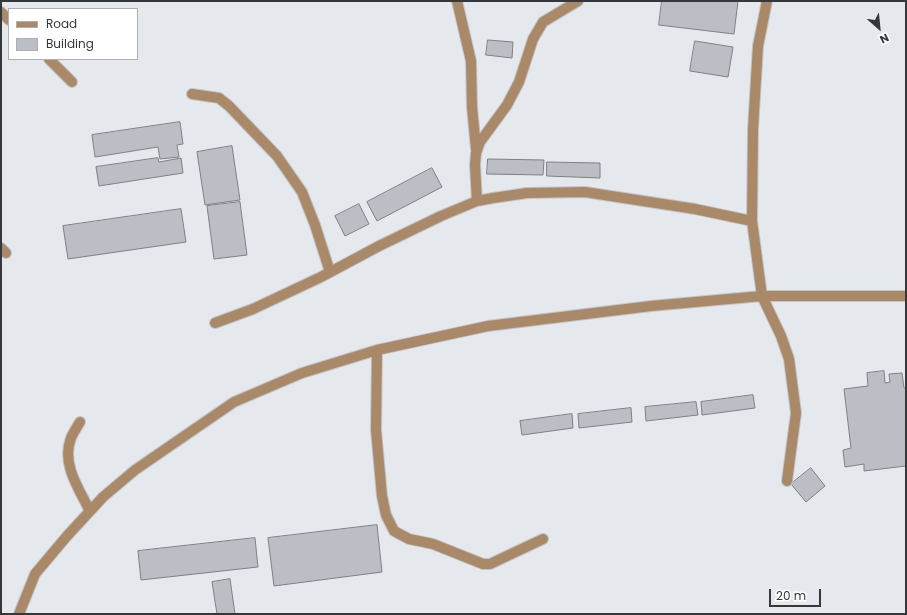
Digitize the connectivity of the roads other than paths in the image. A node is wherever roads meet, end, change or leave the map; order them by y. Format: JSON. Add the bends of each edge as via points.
{"nodes":[{"id":1,"x":457,"y":1,"type":"edge"},
{"id":2,"x":578,"y":1,"type":"edge"},
{"id":3,"x":767,"y":1,"type":"edge"},
{"id":4,"x":50,"y":60,"type":"edge"},
{"id":5,"x":72,"y":82,"type":"dead end"},
{"id":6,"x":192,"y":94,"type":"dead end"},
{"id":7,"x":476,"y":153,"type":"junction"},
{"id":8,"x":477,"y":200,"type":"junction"},
{"id":9,"x":752,"y":221,"type":"junction"},
{"id":10,"x":330,"y":272,"type":"junction"},
{"id":11,"x":762,"y":296,"type":"junction"},
{"id":12,"x":906,"y":296,"type":"edge"},
{"id":13,"x":215,"y":323,"type":"dead end"},
{"id":14,"x":377,"y":350,"type":"junction"},
{"id":15,"x":80,"y":422,"type":"dead end"},
{"id":16,"x":787,"y":482,"type":"dead end"},
{"id":17,"x":90,"y":511,"type":"junction"},
{"id":18,"x":543,"y":539,"type":"dead end"},
{"id":19,"x":19,"y":614,"type":"edge"}],
"edges":[{"from":1,"to":7,"type":"street","via":[[471,61]]},
{"from":2,"to":7,"type":"street","via":[[543,22],[533,39],[519,82],[507,105],[480,142]]},
{"from":3,"to":9,"type":"street","via":[[758,46],[753,129]]},
{"from":4,"to":5,"type":"street"},
{"from":6,"to":10,"type":"street","via":[[219,98],[277,156],[302,192]]},
{"from":7,"to":8,"type":"street"},
{"from":8,"to":9,"type":"street","via":[[527,194],[586,192],[695,209]]},
{"from":8,"to":10,"type":"street"},
{"from":9,"to":11,"type":"street"},
{"from":10,"to":13,"type":"street"},
{"from":11,"to":12,"type":"street"},
{"from":11,"to":14,"type":"street","via":[[651,306],[488,326]]},
{"from":11,"to":16,"type":"street","via":[[782,336],[789,360],[796,413]]},
{"from":14,"to":17,"type":"street","via":[[302,373],[234,402],[135,470],[102,497]]},
{"from":14,"to":18,"type":"street","via":[[376,430],[382,496],[386,515],[394,531],[409,539],[433,544],[483,564],[490,564]]},
{"from":15,"to":17,"type":"street","via":[[71,439],[68,458],[70,470]]},
{"from":17,"to":19,"type":"street","via":[[35,574]]}]}
